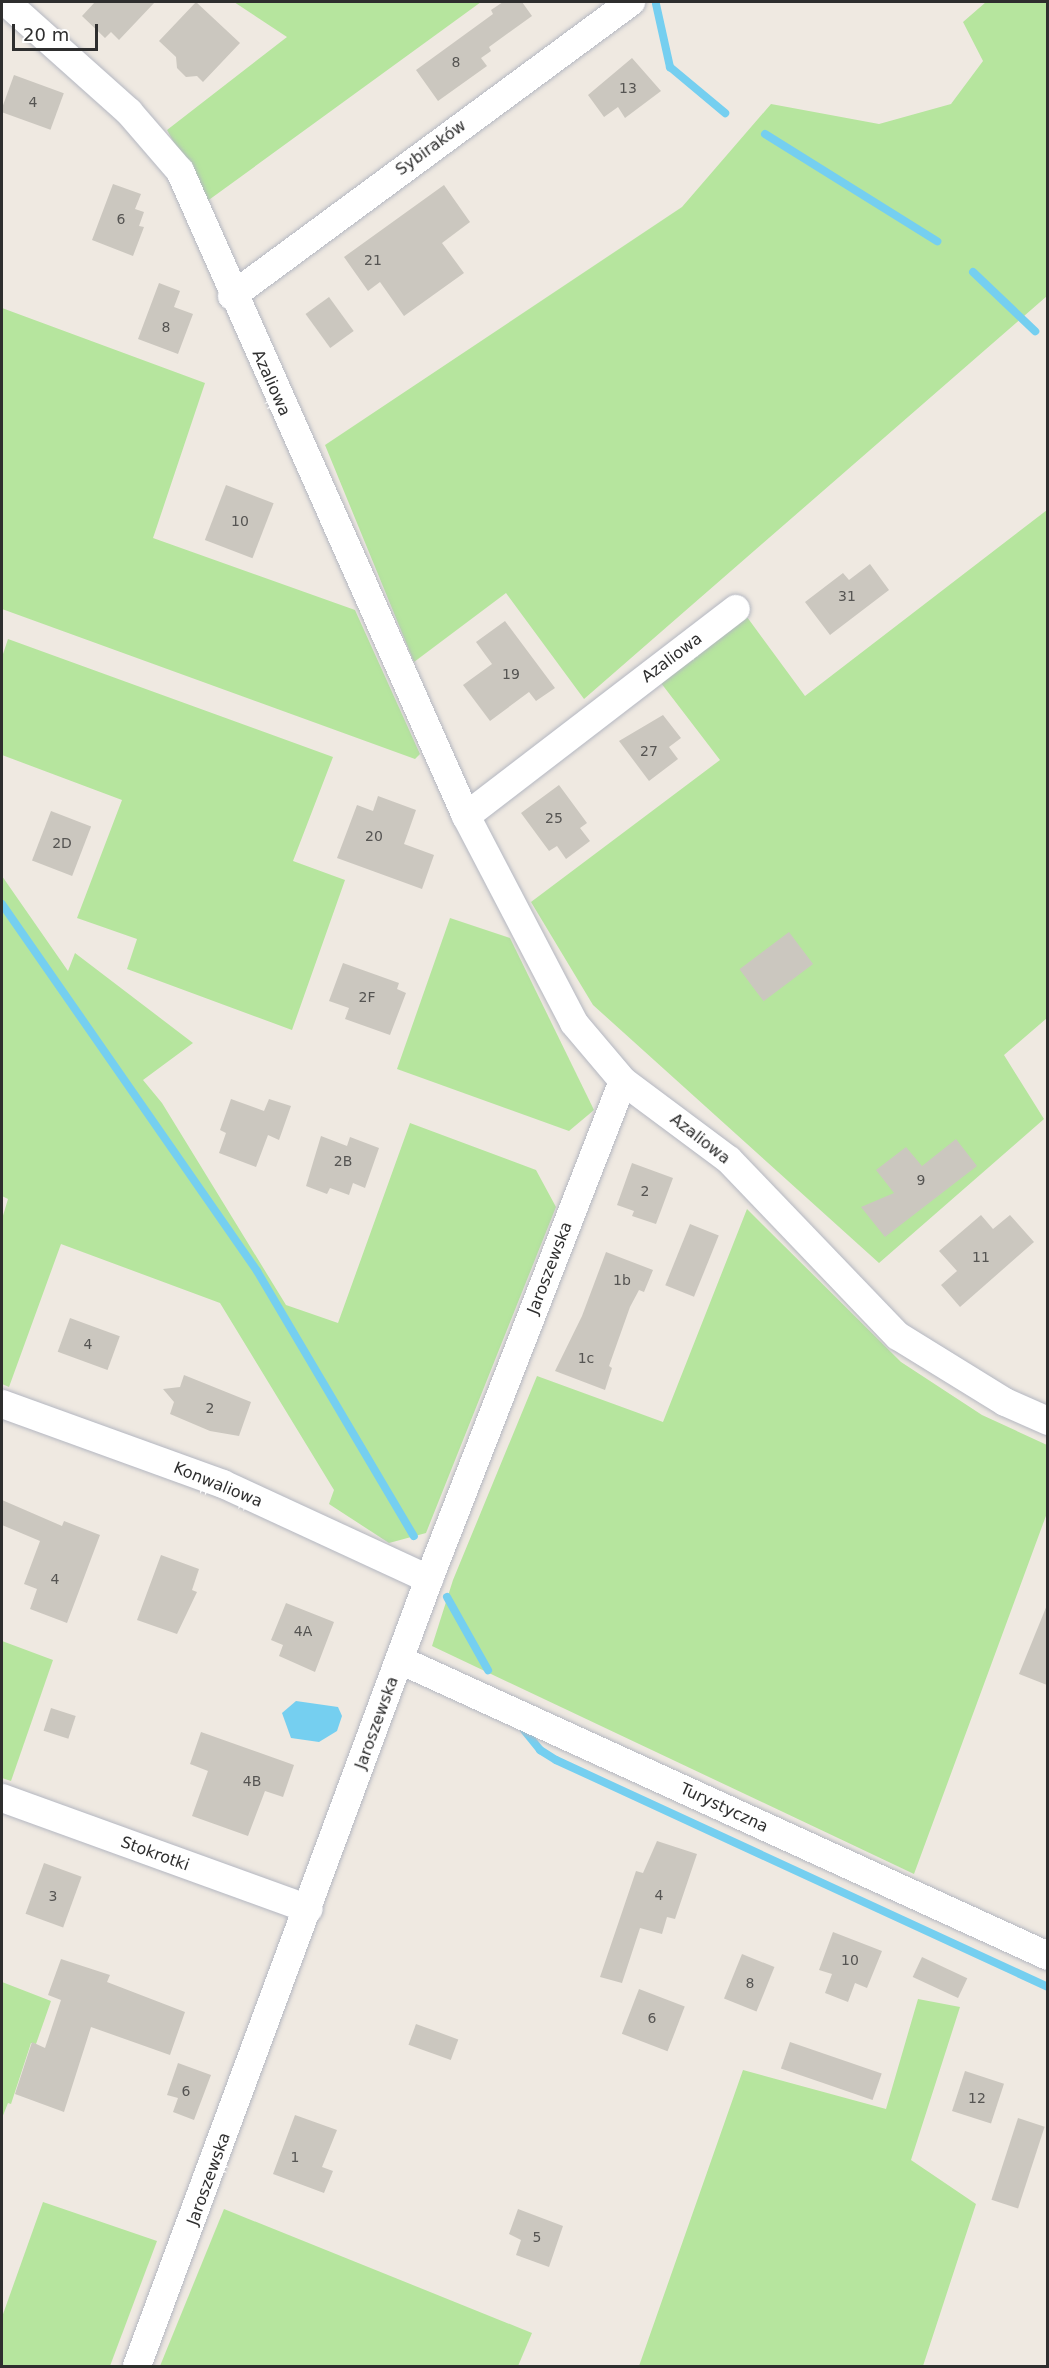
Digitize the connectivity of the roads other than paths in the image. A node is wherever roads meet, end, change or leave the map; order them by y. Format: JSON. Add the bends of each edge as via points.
{"nodes":[{"id":1,"x":6,"y":2,"type":"edge"},
{"id":2,"x":631,"y":2,"type":"edge"},
{"id":3,"x":232,"y":296,"type":"junction"},
{"id":4,"x":736,"y":609,"type":"dead end"},
{"id":5,"x":466,"y":816,"type":"junction"},
{"id":6,"x":623,"y":1081,"type":"junction"},
{"id":7,"x":2,"y":1404,"type":"edge"},
{"id":8,"x":1047,"y":1421,"type":"edge"},
{"id":9,"x":429,"y":1579,"type":"junction"},
{"id":10,"x":400,"y":1660,"type":"junction"},
{"id":11,"x":2,"y":1798,"type":"edge"},
{"id":12,"x":309,"y":1909,"type":"junction"},
{"id":13,"x":1047,"y":1956,"type":"edge"},
{"id":14,"x":137,"y":2367,"type":"edge"}],
"edges":[{"from":1,"to":3,"type":"street","name":"Azaliowa","via":[[129,112],[180,171]]},
{"from":2,"to":3,"type":"street","name":"Sybiraków"},
{"from":3,"to":5,"type":"street","name":"Azaliowa"},
{"from":4,"to":5,"type":"street","name":"Azaliowa"},
{"from":5,"to":6,"type":"street","name":"Azaliowa","via":[[574,1023]]},
{"from":6,"to":8,"type":"street","name":"Azaliowa","via":[[729,1160],[897,1336],[1005,1402]]},
{"from":6,"to":9,"type":"street","name":"Jaroszewska"},
{"from":7,"to":9,"type":"street","name":"Konwaliowa","via":[[223,1484]]},
{"from":9,"to":10,"type":"street","name":"Jaroszewska"},
{"from":10,"to":12,"type":"street","name":"Jaroszewska"},
{"from":10,"to":13,"type":"street","name":"Turystyczna"},
{"from":11,"to":12,"type":"street","name":"Stokrotki"},
{"from":12,"to":14,"type":"street","name":"Jaroszewska"}]}
